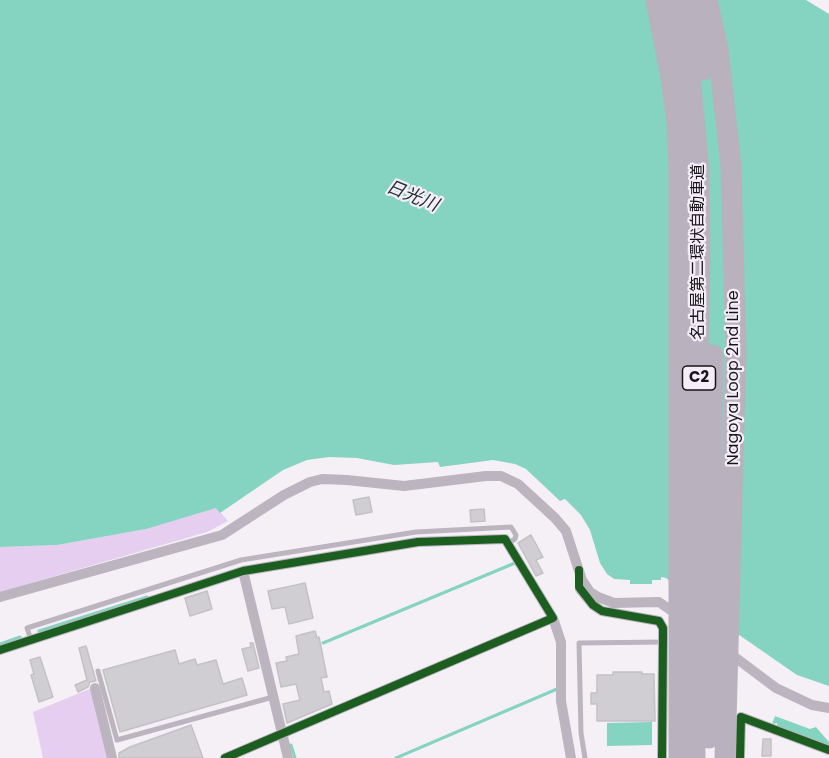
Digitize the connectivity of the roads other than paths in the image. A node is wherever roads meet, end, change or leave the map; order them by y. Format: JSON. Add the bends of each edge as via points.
{"nodes":[{"id":1,"x":656,"y":0,"type":"edge"},
{"id":2,"x":673,"y":0,"type":"edge"},
{"id":3,"x":688,"y":0,"type":"edge"},
{"id":4,"x":707,"y":0,"type":"edge"},
{"id":5,"x":242,"y":566,"type":"junction"},
{"id":6,"x":579,"y":570,"type":"junction"},
{"id":7,"x":0,"y":597,"type":"edge"},
{"id":8,"x":553,"y":618,"type":"junction"},
{"id":9,"x":663,"y":642,"type":"junction"},
{"id":10,"x":0,"y":650,"type":"edge"},
{"id":11,"x":98,"y":671,"type":"dead end"},
{"id":12,"x":95,"y":688,"type":"dead end"},
{"id":13,"x":273,"y":697,"type":"junction"},
{"id":14,"x":829,"y":708,"type":"edge"},
{"id":15,"x":282,"y":734,"type":"junction"},
{"id":16,"x":829,"y":750,"type":"edge"},
{"id":17,"x":569,"y":757,"type":"edge"},
{"id":18,"x":112,"y":758,"type":"edge"},
{"id":19,"x":225,"y":758,"type":"edge"},
{"id":20,"x":288,"y":758,"type":"edge"},
{"id":21,"x":585,"y":758,"type":"edge"},
{"id":22,"x":662,"y":758,"type":"edge"},
{"id":23,"x":679,"y":758,"type":"edge"},
{"id":24,"x":695,"y":758,"type":"edge"},
{"id":25,"x":709,"y":758,"type":"edge"},
{"id":26,"x":725,"y":758,"type":"edge"},
{"id":27,"x":740,"y":758,"type":"edge"}],
"edges":[{"from":1,"to":23,"type":"highway","bridge":true,"via":[[672,77],[679,170]]},
{"from":2,"to":24,"type":"highway","name":"名古屋第二環状自動車道","number":"C2","bridge":true,"via":[[689,67],[699,170]]},
{"from":3,"to":25,"type":"highway","name":"名古屋第二環状自動車道","number":"C2","bridge":true,"via":[[708,105],[713,192]]},
{"from":4,"to":26,"type":"highway","name":"Nagoya Loop 2nd Line","bridge":true,"via":[[718,49],[731,165],[736,351]]},
{"from":5,"to":8,"type":"street","via":[[418,542],[506,539]]},
{"from":5,"to":10,"type":"street"},
{"from":5,"to":13,"type":"street"},
{"from":6,"to":7,"type":"street","via":[[566,531],[518,484],[501,476],[404,486],[322,479],[284,495],[222,535]]},
{"from":6,"to":9,"type":"street","via":[[579,587],[593,605],[614,614],[659,621]]},
{"from":6,"to":14,"type":"street","via":[[590,592],[598,597],[614,603],[659,602],[776,688],[812,705]]},
{"from":8,"to":15,"type":"street"},
{"from":8,"to":17,"type":"street","via":[[561,642],[561,701]]},
{"from":9,"to":21,"type":"lane","via":[[579,643],[580,733]]},
{"from":9,"to":22,"type":"street"},
{"from":11,"to":13,"type":"lane","via":[[117,740]]},
{"from":12,"to":18,"type":"street"},
{"from":13,"to":15,"type":"street"},
{"from":15,"to":19,"type":"street"},
{"from":15,"to":20,"type":"street"},
{"from":16,"to":27,"type":"street","via":[[741,717]]}]}
